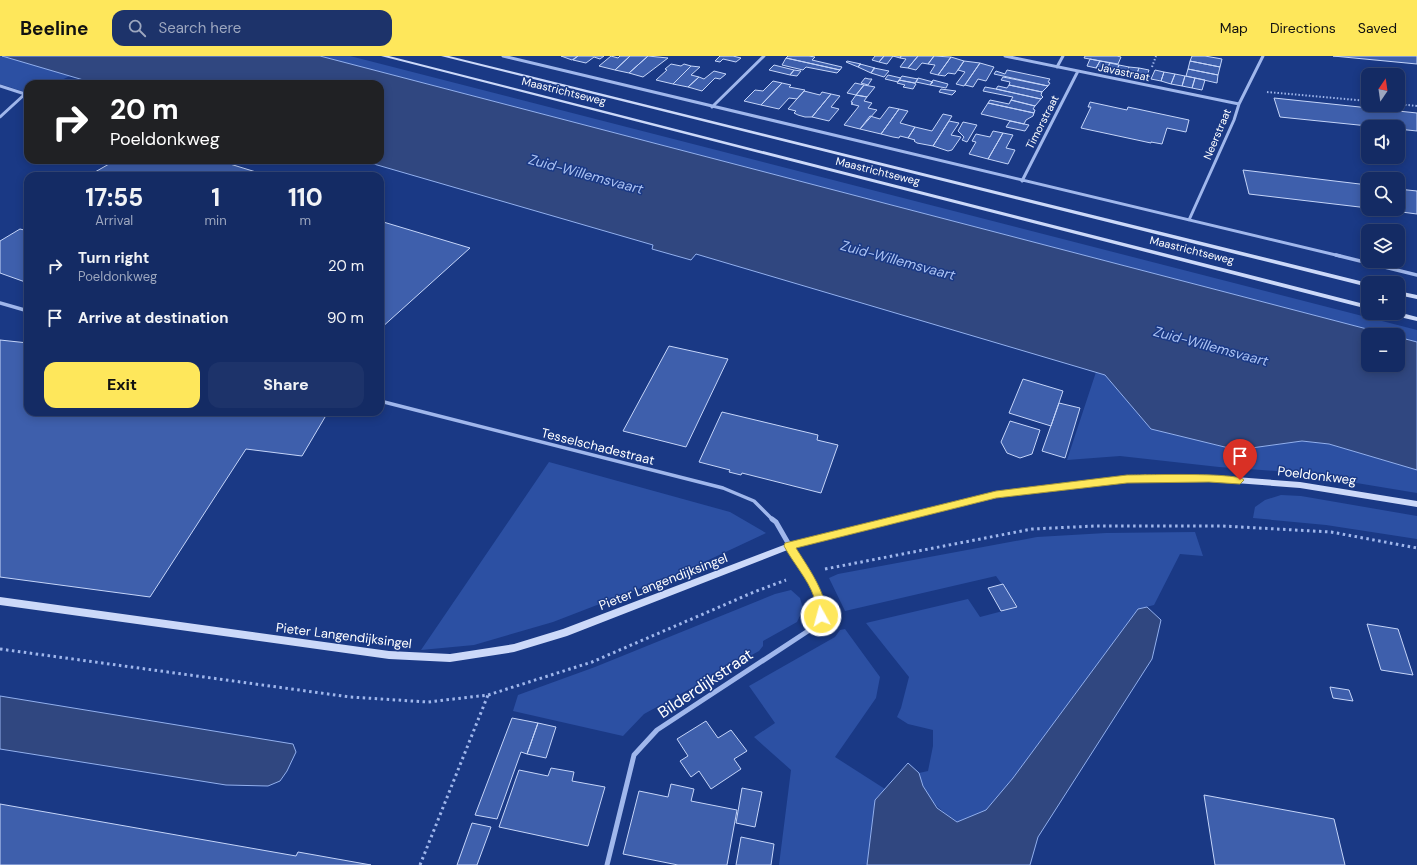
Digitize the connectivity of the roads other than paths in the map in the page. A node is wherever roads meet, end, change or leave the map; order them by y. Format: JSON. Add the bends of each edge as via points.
{"nodes":[{"id":1,"x":383,"y":56,"type":"edge"},
{"id":2,"x":443,"y":56,"type":"edge"},
{"id":3,"x":503,"y":56,"type":"edge"},
{"id":4,"x":764,"y":56,"type":"edge"},
{"id":5,"x":1005,"y":56,"type":"edge"},
{"id":6,"x":1063,"y":56,"type":"edge"},
{"id":7,"x":1263,"y":56,"type":"edge"},
{"id":8,"x":1058,"y":67,"type":"junction"},
{"id":9,"x":1078,"y":71,"type":"junction"},
{"id":10,"x":0,"y":86,"type":"edge"},
{"id":11,"x":24,"y":94,"type":"edge"},
{"id":12,"x":24,"y":95,"type":"edge"},
{"id":13,"x":1239,"y":104,"type":"junction"},
{"id":14,"x":712,"y":107,"type":"junction"},
{"id":15,"x":0,"y":117,"type":"edge"},
{"id":16,"x":1022,"y":181,"type":"junction"},
{"id":17,"x":1188,"y":220,"type":"junction"},
{"id":18,"x":1417,"y":275,"type":"edge"},
{"id":19,"x":1361,"y":283,"type":"edge"},
{"id":20,"x":1405,"y":294,"type":"edge"},
{"id":21,"x":1417,"y":297,"type":"edge"},
{"id":22,"x":0,"y":303,"type":"edge"},
{"id":23,"x":1361,"y":305,"type":"edge"},
{"id":24,"x":24,"y":309,"type":"edge"},
{"id":25,"x":1405,"y":316,"type":"edge"},
{"id":26,"x":1417,"y":319,"type":"edge"},
{"id":27,"x":384,"y":401,"type":"edge"},
{"id":28,"x":1417,"y":504,"type":"edge"},
{"id":29,"x":789,"y":546,"type":"junction"},
{"id":30,"x":0,"y":601,"type":"edge"},
{"id":31,"x":607,"y":865,"type":"edge"}],
"edges":[{"from":1,"to":23,"type":"main road","name":"Maastrichtseweg"},
{"from":2,"to":19,"type":"main road","name":"Maastrichtseweg"},
{"from":3,"to":14,"type":"street","name":"Maastrichtseweg"},
{"from":4,"to":14,"type":"street"},
{"from":5,"to":8,"type":"street","name":"Javastraat"},
{"from":6,"to":8,"type":"street"},
{"from":7,"to":13,"type":"street","name":"Neerstraat"},
{"from":8,"to":9,"type":"street","name":"Javastraat"},
{"from":9,"to":13,"type":"street","name":"Javastraat"},
{"from":9,"to":16,"type":"street","name":"Timorstraat"},
{"from":10,"to":11,"type":"street"},
{"from":12,"to":15,"type":"street"},
{"from":13,"to":17,"type":"street","name":"Neerstraat"},
{"from":14,"to":16,"type":"street","name":"Maastrichtseweg"},
{"from":16,"to":17,"type":"street","name":"Maastrichtseweg"},
{"from":17,"to":18,"type":"street","name":"Maastrichtseweg"},
{"from":20,"to":21,"type":"main road"},
{"from":22,"to":24,"type":"street"},
{"from":25,"to":26,"type":"main road"},
{"from":27,"to":29,"type":"street","name":"Tesselschadestraat","via":[[723,488],[754,501],[776,522]]},
{"from":28,"to":29,"type":"main road","name":"Poeldonkweg","via":[[1300,484],[1209,478],[1127,479],[996,495]]},
{"from":29,"to":30,"type":"main road","name":"Pieter Langendijksingel","via":[[564,633],[514,648],[450,658],[389,655]]},
{"from":29,"to":31,"type":"street","name":"Bilderdijkstraat","via":[[819,597],[821,616],[808,631],[657,730],[634,755]]}]}
